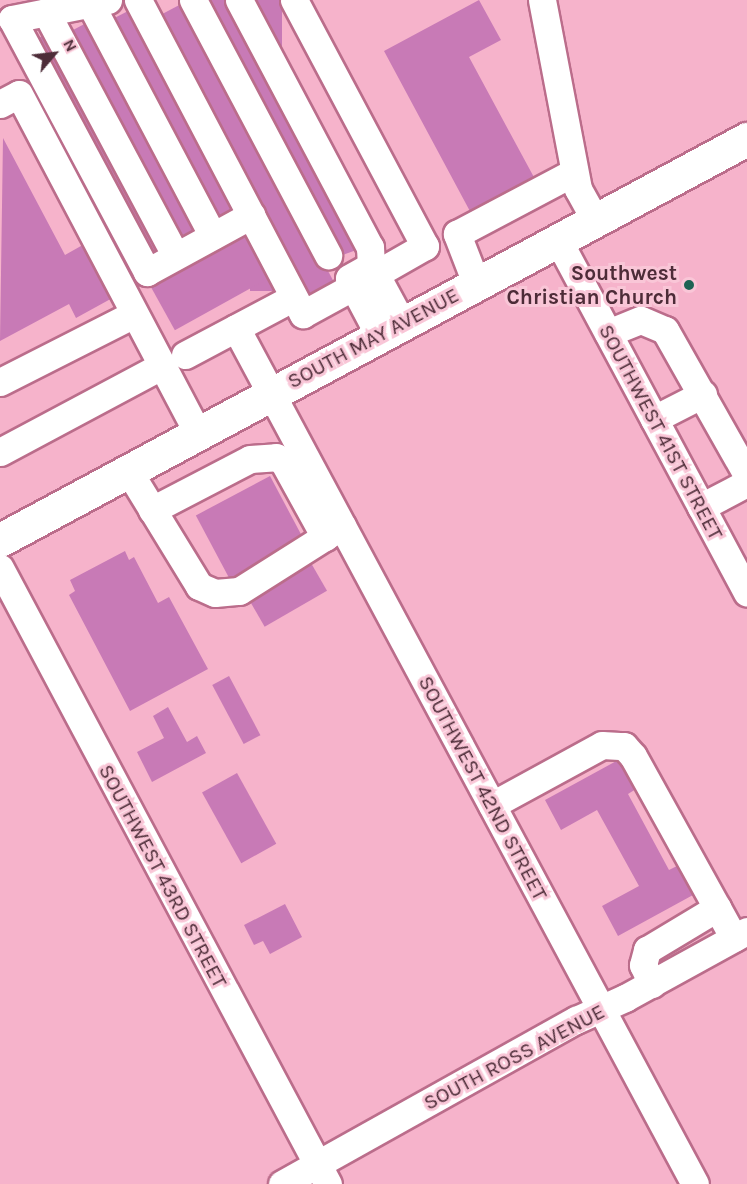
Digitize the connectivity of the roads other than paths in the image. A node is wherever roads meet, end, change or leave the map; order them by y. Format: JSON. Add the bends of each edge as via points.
{"nodes":[{"id":1,"x":138,"y":0,"type":"edge"},
{"id":2,"x":193,"y":0,"type":"edge"},
{"id":3,"x":239,"y":0,"type":"edge"},
{"id":4,"x":294,"y":0,"type":"edge"},
{"id":5,"x":542,"y":0,"type":"edge"},
{"id":6,"x":99,"y":2,"type":"edge"},
{"id":7,"x":0,"y":104,"type":"edge"},
{"id":8,"x":747,"y":140,"type":"edge"},
{"id":9,"x":574,"y":172,"type":"junction"},
{"id":10,"x":251,"y":215,"type":"junction"},
{"id":11,"x":595,"y":220,"type":"junction"},
{"id":12,"x":213,"y":236,"type":"junction"},
{"id":13,"x":558,"y":240,"type":"junction"},
{"id":14,"x":328,"y":255,"type":"dead end"},
{"id":15,"x":367,"y":275,"type":"junction"},
{"id":16,"x":476,"y":283,"type":"junction"},
{"id":17,"x":281,"y":304,"type":"dead end"},
{"id":18,"x":134,"y":314,"type":"junction"},
{"id":19,"x":236,"y":328,"type":"junction"},
{"id":20,"x":390,"y":329,"type":"junction"},
{"id":21,"x":608,"y":333,"type":"junction"},
{"id":22,"x":185,"y":355,"type":"dead end"},
{"id":23,"x":161,"y":366,"type":"junction"},
{"id":24,"x":0,"y":382,"type":"edge"},
{"id":25,"x":270,"y":392,"type":"junction"},
{"id":26,"x":703,"y":394,"type":"junction"},
{"id":27,"x":654,"y":419,"type":"junction"},
{"id":28,"x":198,"y":433,"type":"junction"},
{"id":29,"x":0,"y":452,"type":"edge"},
{"id":30,"x":293,"y":456,"type":"junction"},
{"id":31,"x":128,"y":470,"type":"junction"},
{"id":32,"x":747,"y":475,"type":"edge"},
{"id":33,"x":747,"y":483,"type":"edge"},
{"id":34,"x":701,"y":507,"type":"junction"},
{"id":35,"x":152,"y":510,"type":"junction"},
{"id":36,"x":334,"y":532,"type":"junction"},
{"id":37,"x":0,"y":540,"type":"edge"},
{"id":38,"x":0,"y":568,"type":"edge"},
{"id":39,"x":747,"y":592,"type":"edge"},
{"id":40,"x":492,"y":805,"type":"junction"},
{"id":41,"x":717,"y":908,"type":"junction"},
{"id":42,"x":740,"y":934,"type":"edge"},
{"id":43,"x":652,"y":984,"type":"junction"},
{"id":44,"x":601,"y":1008,"type":"junction"},
{"id":45,"x":322,"y":1174,"type":"edge"},
{"id":46,"x":282,"y":1184,"type":"edge"},
{"id":47,"x":695,"y":1184,"type":"edge"}],
"edges":[{"from":1,"to":10,"type":"street"},
{"from":2,"to":14,"type":"street"},
{"from":3,"to":15,"type":"street","via":[[370,247]]},
{"from":4,"to":15,"type":"street","via":[[425,246]]},
{"from":5,"to":9,"type":"street"},
{"from":6,"to":12,"type":"street"},
{"from":6,"to":12,"type":"street","via":[[12,19],[147,272]]},
{"from":7,"to":18,"type":"street","via":[[19,94]]},
{"from":8,"to":11,"type":"main road","name":"SOUTH MAY AVENUE"},
{"from":9,"to":11,"type":"street","via":[[578,189]]},
{"from":9,"to":16,"type":"street","via":[[457,234]]},
{"from":10,"to":12,"type":"street"},
{"from":10,"to":15,"type":"street","via":[[303,314]]},
{"from":11,"to":13,"type":"main road","name":"SOUTH MAY AVENUE"},
{"from":13,"to":16,"type":"main road","name":"SOUTH MAY AVENUE"},
{"from":13,"to":21,"type":"street","name":"SOUTHWEST 41ST STREET"},
{"from":15,"to":20,"type":"street"},
{"from":16,"to":20,"type":"main road","name":"SOUTH MAY AVENUE"},
{"from":17,"to":19,"type":"street"},
{"from":18,"to":23,"type":"street"},
{"from":18,"to":24,"type":"street"},
{"from":19,"to":22,"type":"street"},
{"from":19,"to":25,"type":"street","name":"SOUTHWEST 42ND STREET"},
{"from":20,"to":25,"type":"main road","name":"SOUTH MAY AVENUE"},
{"from":21,"to":26,"type":"street","via":[[641,320],[655,323],[673,339]]},
{"from":21,"to":27,"type":"street","name":"SOUTHWEST 41ST STREET"},
{"from":23,"to":28,"type":"street"},
{"from":23,"to":29,"type":"street"},
{"from":25,"to":28,"type":"main road","name":"SOUTH MAY AVENUE"},
{"from":25,"to":30,"type":"street","name":"SOUTHWEST 42ND STREET"},
{"from":26,"to":27,"type":"street"},
{"from":26,"to":32,"type":"street"},
{"from":27,"to":34,"type":"street","name":"SOUTHWEST 41ST STREET"},
{"from":28,"to":31,"type":"main road","name":"SOUTH MAY AVENUE"},
{"from":30,"to":35,"type":"street","via":[[260,455]]},
{"from":30,"to":36,"type":"street","name":"SOUTHWEST 42ND STREET"},
{"from":31,"to":35,"type":"street"},
{"from":31,"to":37,"type":"main road","name":"SOUTH MAY AVENUE"},
{"from":33,"to":34,"type":"street"},
{"from":34,"to":39,"type":"street","name":"SOUTHWEST 41ST STREET"},
{"from":35,"to":36,"type":"street","via":[[199,586],[215,593],[239,591]]},
{"from":36,"to":40,"type":"street","name":"SOUTHWEST 42ND STREET"},
{"from":38,"to":45,"type":"street","name":"SOUTHWEST 43RD STREET"},
{"from":40,"to":41,"type":"street","via":[[602,745],[624,746]]},
{"from":40,"to":44,"type":"street","name":"SOUTHWEST 42ND STREET"},
{"from":41,"to":42,"type":"street"},
{"from":41,"to":43,"type":"street","via":[[647,950],[643,965]]},
{"from":42,"to":43,"type":"street","name":"SOUTH ROSS AVENUE"},
{"from":43,"to":44,"type":"street","name":"SOUTH ROSS AVENUE"},
{"from":44,"to":45,"type":"street","name":"SOUTH ROSS AVENUE"},
{"from":44,"to":47,"type":"street","name":"SOUTHWEST 42ND STREET"},
{"from":45,"to":46,"type":"street","name":"SOUTH ROSS AVENUE"}]}
